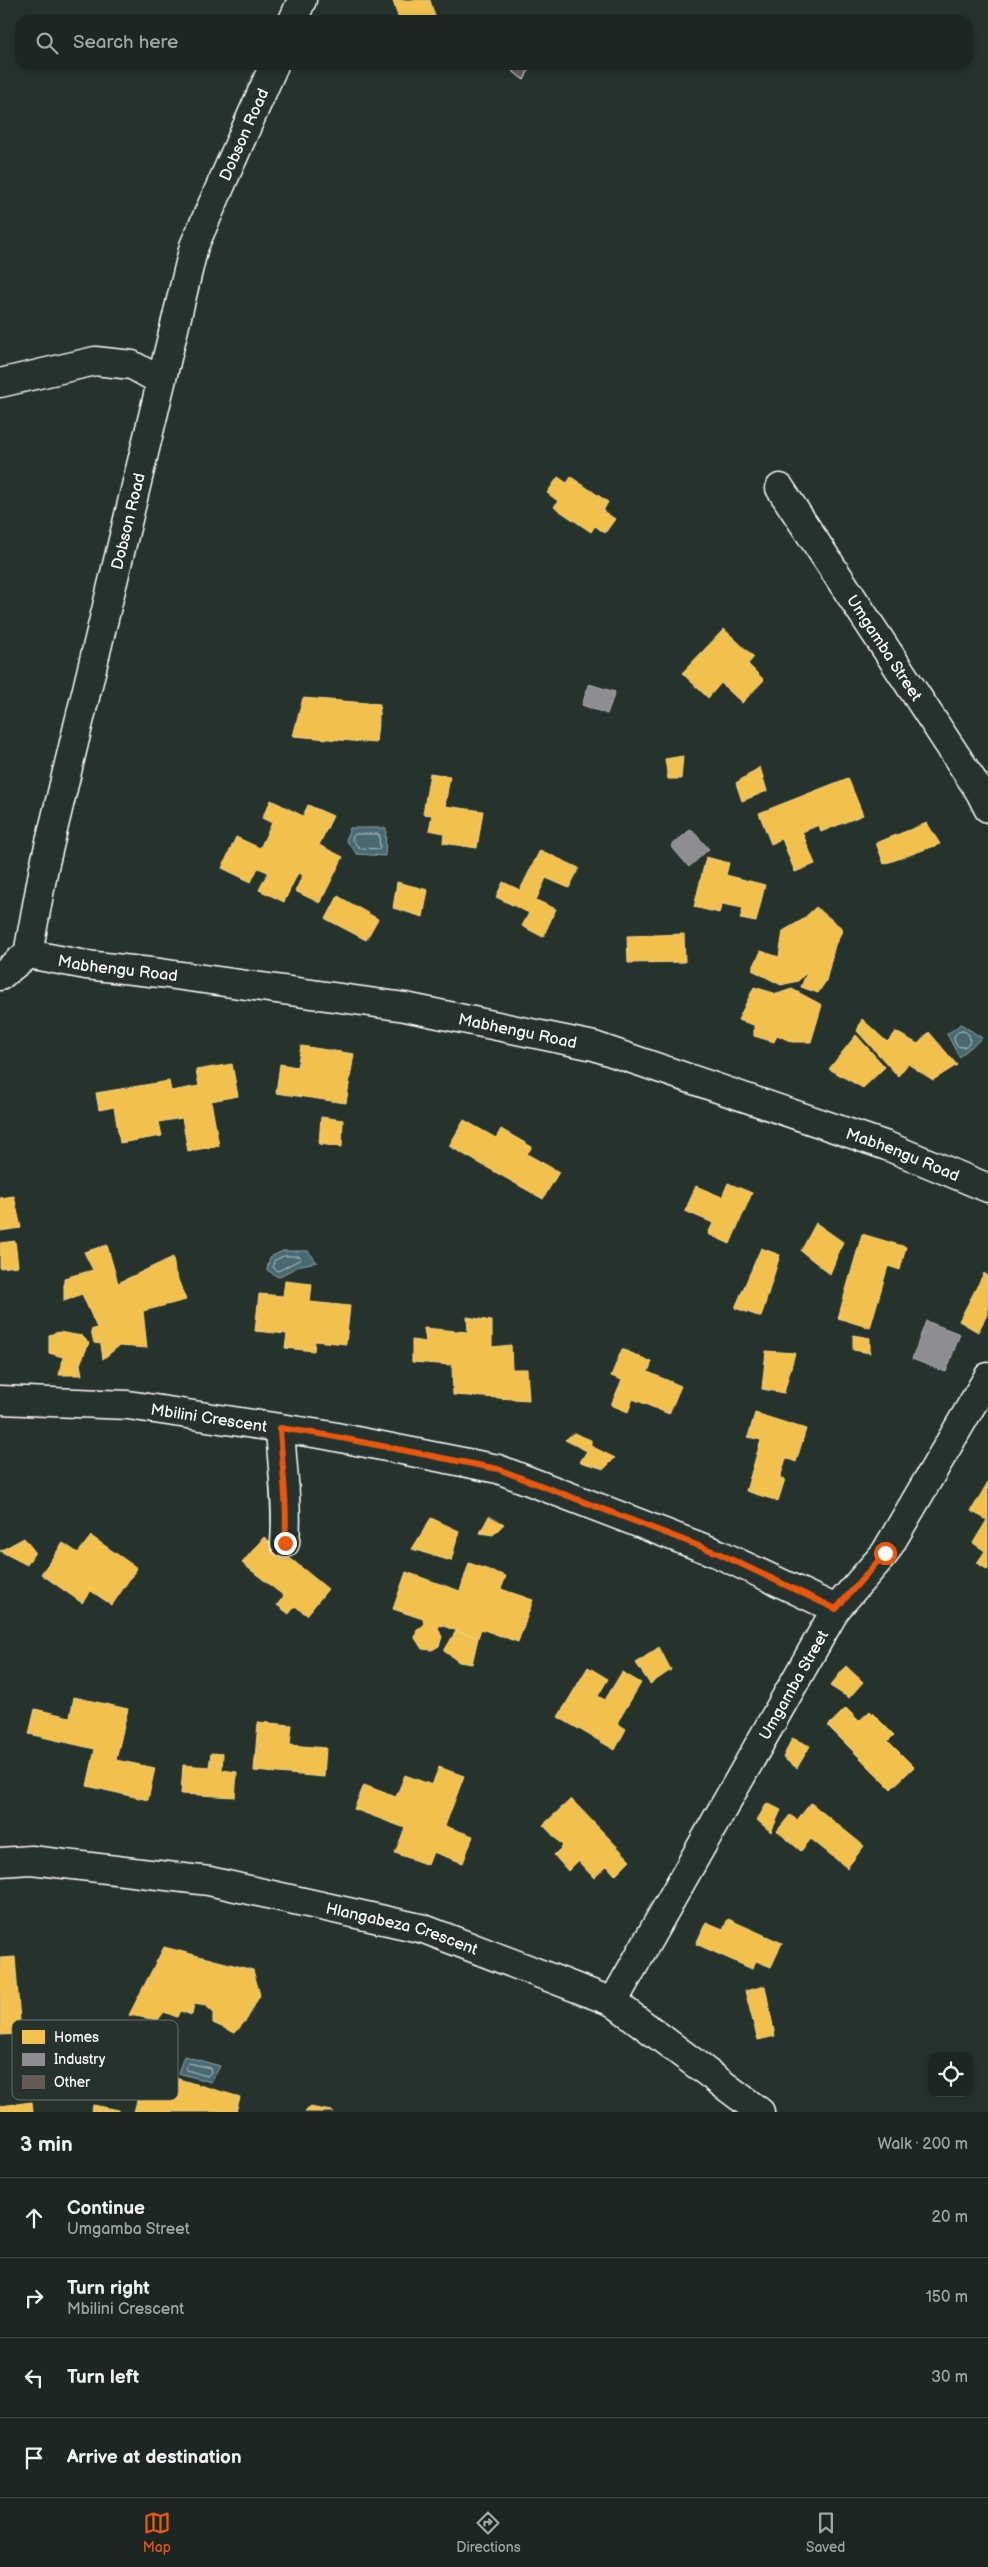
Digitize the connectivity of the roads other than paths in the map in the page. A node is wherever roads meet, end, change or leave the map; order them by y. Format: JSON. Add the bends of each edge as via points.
{"nodes":[{"id":1,"x":302,"y":0,"type":"edge"},
{"id":2,"x":295,"y":15,"type":"edge"},
{"id":3,"x":272,"y":70,"type":"edge"},
{"id":4,"x":161,"y":381,"type":"junction"},
{"id":5,"x":0,"y":383,"type":"edge"},
{"id":6,"x":780,"y":488,"type":"dead end"},
{"id":7,"x":988,"y":808,"type":"edge"},
{"id":8,"x":28,"y":954,"type":"junction"},
{"id":9,"x":0,"y":976,"type":"edge"},
{"id":10,"x":988,"y":1188,"type":"edge"},
{"id":11,"x":988,"y":1376,"type":"edge"},
{"id":12,"x":0,"y":1400,"type":"edge"},
{"id":13,"x":280,"y":1428,"type":"junction"},
{"id":14,"x":285,"y":1543,"type":"dead end"},
{"id":15,"x":836,"y":1609,"type":"junction"},
{"id":16,"x":0,"y":1862,"type":"edge"},
{"id":17,"x":613,"y":2002,"type":"junction"},
{"id":18,"x":760,"y":2112,"type":"edge"}],
"edges":[{"from":1,"to":2,"type":"street"},
{"from":3,"to":4,"type":"street","name":"Dobson Road","via":[[194,246]]},
{"from":4,"to":5,"type":"street","via":[[132,365],[95,361]]},
{"from":4,"to":8,"type":"street","name":"Dobson Road","via":[[44,867]]},
{"from":6,"to":7,"type":"street","name":"Umgamba Street"},
{"from":8,"to":9,"type":"street"},
{"from":8,"to":10,"type":"street","name":"Mabhengu Road","via":[[86,965],[405,1007],[594,1046],[887,1146]]},
{"from":11,"to":15,"type":"street","name":"Umgamba Street","via":[[885,1553]]},
{"from":12,"to":13,"type":"street","name":"Mbilini Crescent","via":[[128,1405]]},
{"from":13,"to":14,"type":"street","via":[[287,1517]]},
{"from":13,"to":15,"type":"street","name":"Mbilini Crescent","via":[[498,1469],[720,1554]]},
{"from":15,"to":17,"type":"street","name":"Umgamba Street"},
{"from":16,"to":17,"type":"street","name":"Hlangabeza Crescent","via":[[31,1860],[209,1881],[424,1930]]},
{"from":17,"to":18,"type":"street","name":"Hlangabeza Crescent"}]}
